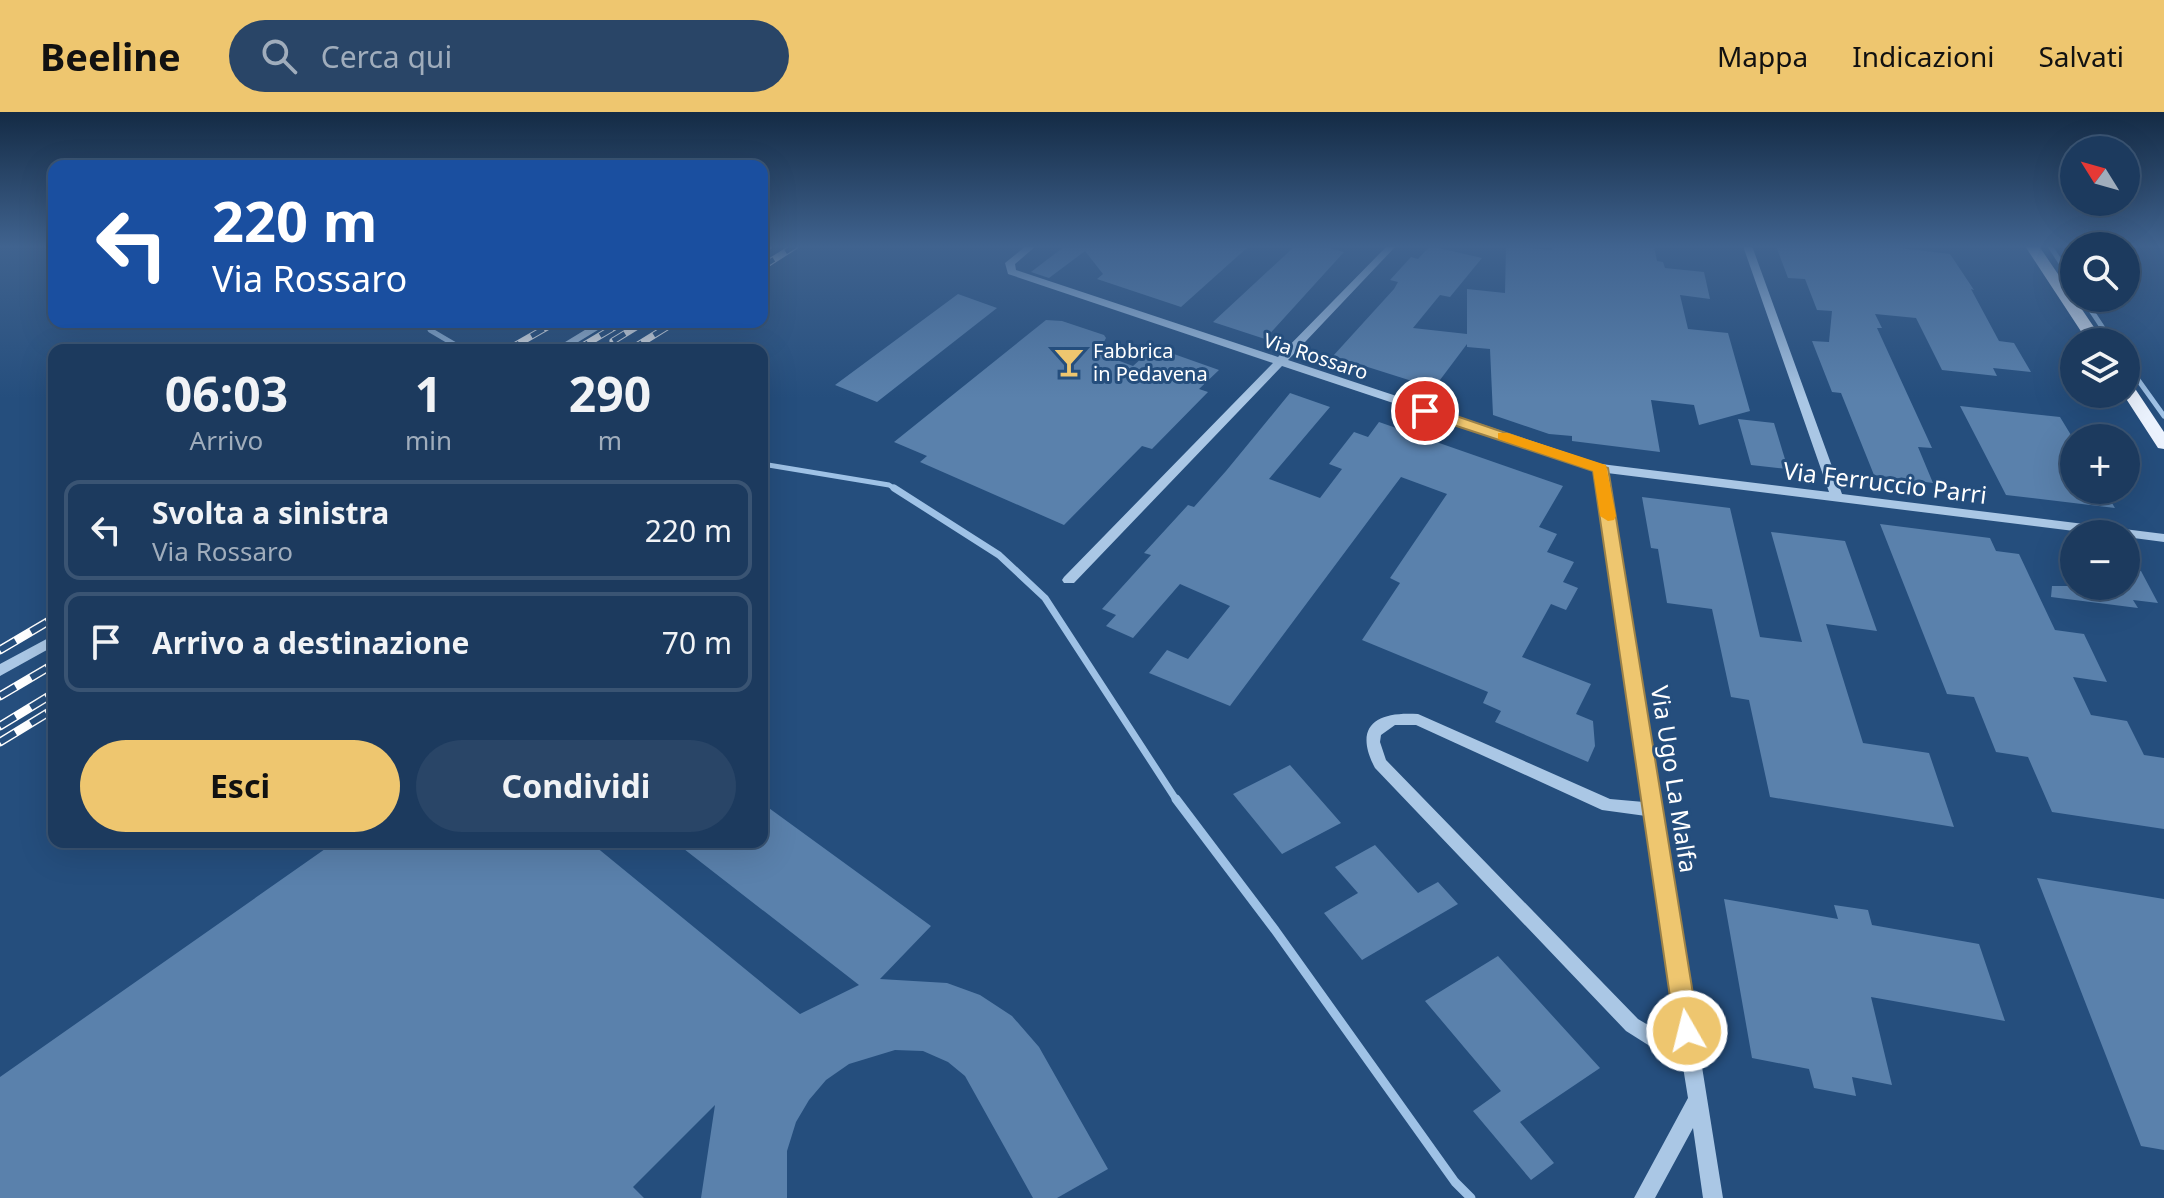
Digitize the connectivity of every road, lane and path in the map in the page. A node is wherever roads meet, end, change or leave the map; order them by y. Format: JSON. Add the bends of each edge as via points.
{"nodes":[{"id":1,"x":1084,"y":297,"type":"edge"},
{"id":2,"x":1343,"y":297,"type":"edge"},
{"id":3,"x":1766,"y":297,"type":"edge"},
{"id":4,"x":2066,"y":297,"type":"edge"},
{"id":5,"x":596,"y":328,"type":"edge"},
{"id":6,"x":2087,"y":328,"type":"edge"},
{"id":7,"x":568,"y":344,"type":"edge"},
{"id":8,"x":1279,"y":363,"type":"junction"},
{"id":9,"x":2140,"y":408,"type":"edge"},
{"id":10,"x":2164,"y":444,"type":"edge"},
{"id":11,"x":1600,"y":468,"type":"junction"},
{"id":12,"x":1837,"y":498,"type":"junction"},
{"id":13,"x":2164,"y":538,"type":"edge"},
{"id":14,"x":1069,"y":580,"type":"dead end"},
{"id":15,"x":48,"y":643,"type":"edge"},
{"id":16,"x":0,"y":671,"type":"edge"},
{"id":17,"x":1654,"y":810,"type":"junction"},
{"id":18,"x":1692,"y":1062,"type":"junction"},
{"id":19,"x":1698,"y":1098,"type":"junction"},
{"id":20,"x":1644,"y":1198,"type":"edge"},
{"id":21,"x":1713,"y":1198,"type":"edge"}],
"edges":[{"from":1,"to":8,"type":"street","name":"Via Rossaro"},
{"from":2,"to":8,"type":"street"},
{"from":3,"to":12,"type":"street"},
{"from":4,"to":6,"type":"main road"},
{"from":5,"to":7,"type":"street"},
{"from":8,"to":11,"type":"street","name":"Via Rossaro"},
{"from":8,"to":14,"type":"street"},
{"from":9,"to":10,"type":"main road"},
{"from":11,"to":12,"type":"street","name":"Via Ferruccio Parri"},
{"from":11,"to":17,"type":"street","name":"Via Ugo La Malfa"},
{"from":12,"to":13,"type":"street","name":"Via Ferruccio Parri"},
{"from":15,"to":16,"type":"street"},
{"from":17,"to":18,"type":"street","name":"Via Ugo La Malfa"},
{"from":17,"to":18,"type":"street","via":[[1608,805],[1418,720],[1387,721],[1372,738],[1380,764],[1632,1025]]},
{"from":18,"to":19,"type":"street","name":"Via Ugo La Malfa"},
{"from":19,"to":20,"type":"street"},
{"from":19,"to":21,"type":"street","name":"Via Ugo La Malfa"}]}
